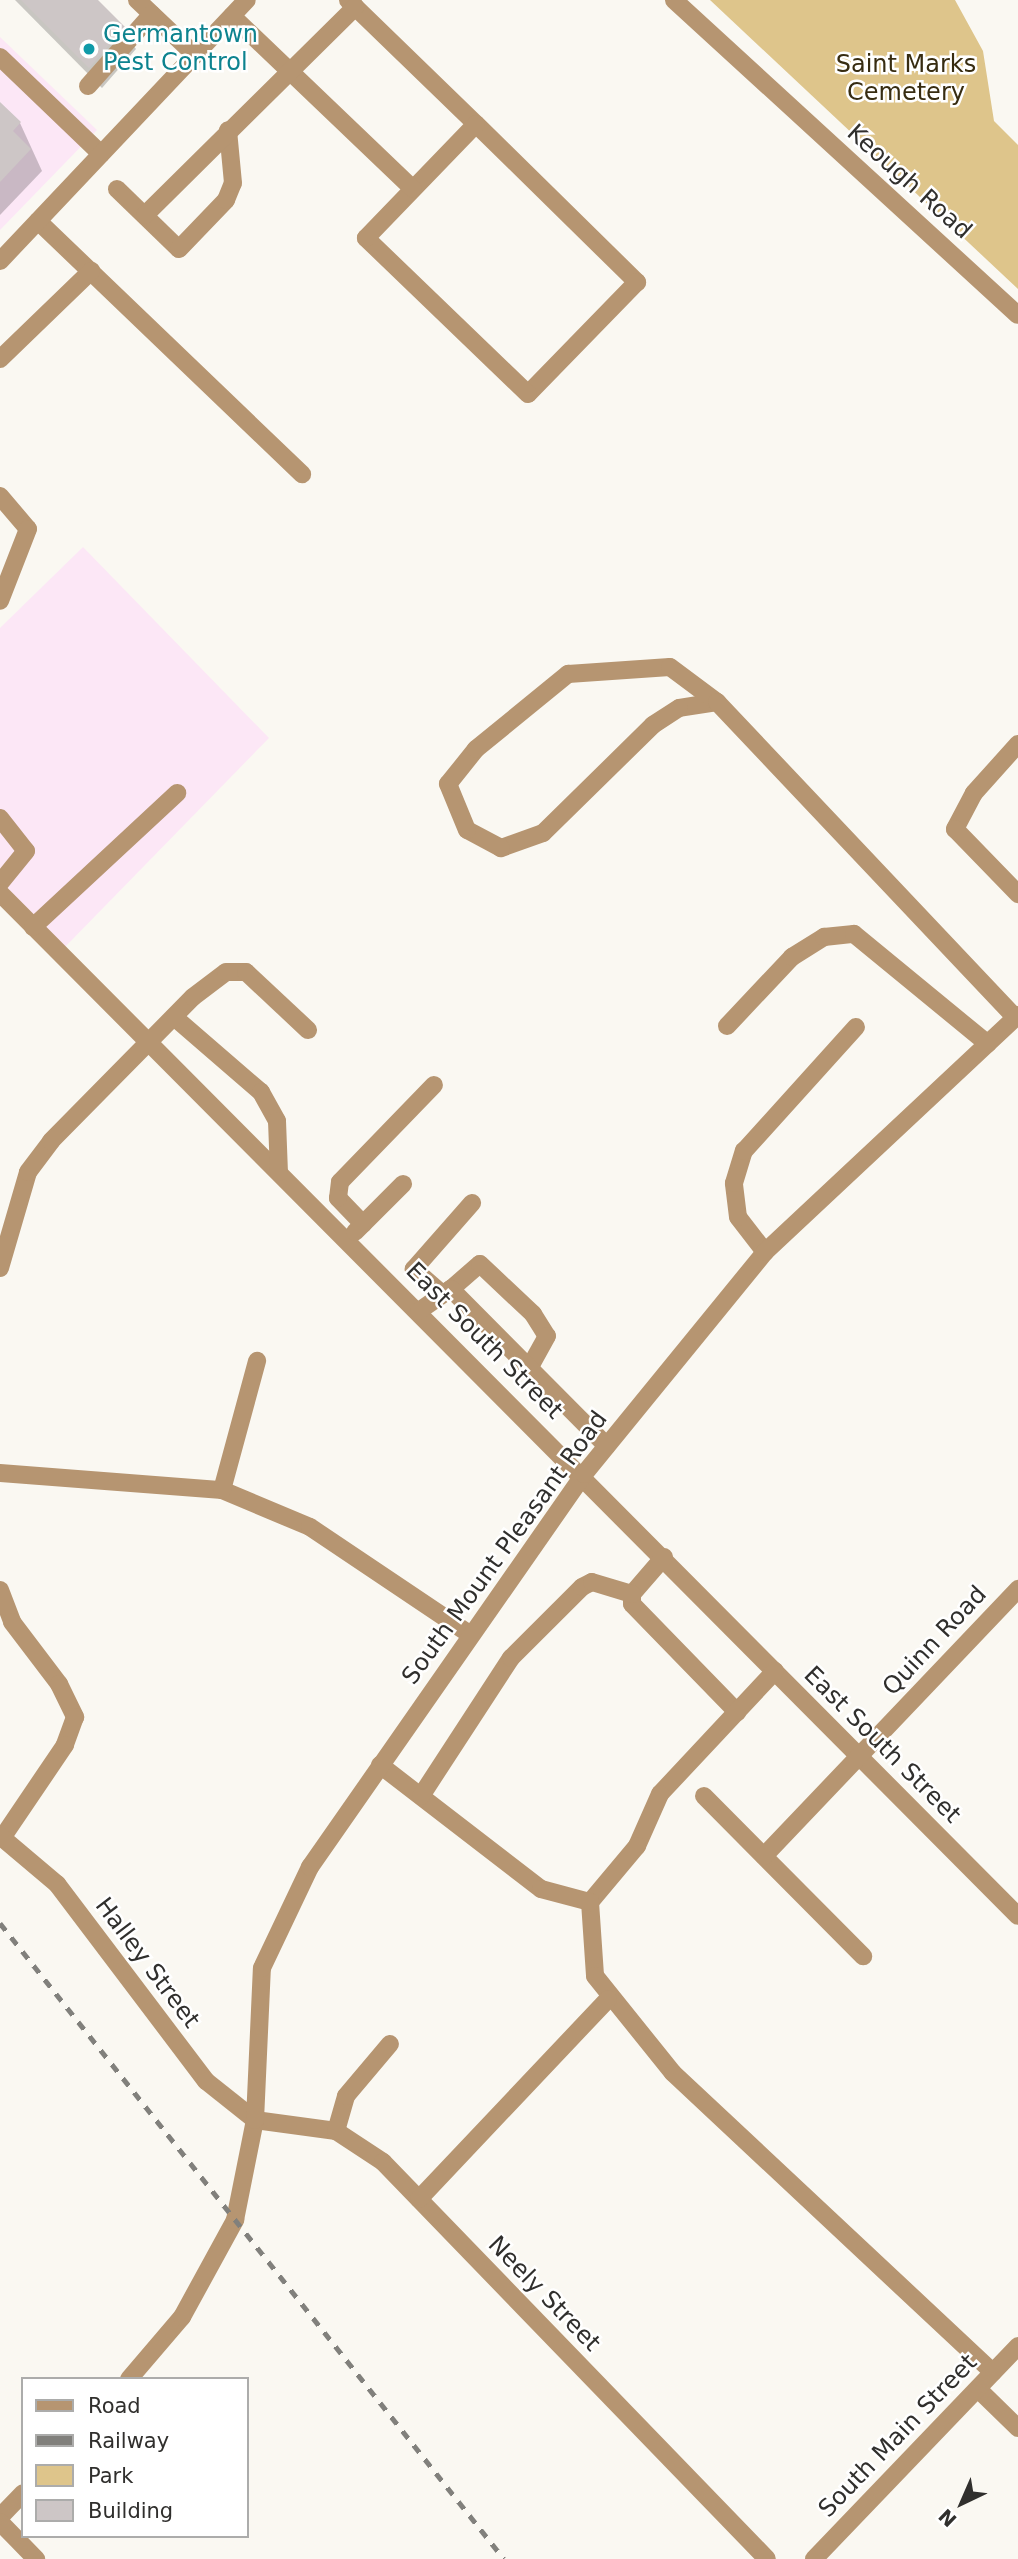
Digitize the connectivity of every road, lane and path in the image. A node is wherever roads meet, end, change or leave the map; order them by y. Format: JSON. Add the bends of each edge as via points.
{"nodes":[{"id":1,"x":137,"y":0,"type":"edge"},
{"id":2,"x":247,"y":0,"type":"edge"},
{"id":3,"x":674,"y":0,"type":"edge"},
{"id":4,"x":351,"y":4,"type":"edge"},
{"id":5,"x":152,"y":15,"type":"junction"},
{"id":6,"x":232,"y":16,"type":"junction"},
{"id":7,"x":195,"y":55,"type":"junction"},
{"id":8,"x":0,"y":57,"type":"edge"},
{"id":9,"x":288,"y":69,"type":"junction"},
{"id":10,"x":88,"y":86,"type":"dead end"},
{"id":11,"x":476,"y":124,"type":"junction"},
{"id":12,"x":228,"y":130,"type":"junction"},
{"id":13,"x":101,"y":154,"type":"junction"},
{"id":14,"x":117,"y":189,"type":"dead end"},
{"id":15,"x":413,"y":189,"type":"junction"},
{"id":16,"x":145,"y":215,"type":"junction"},
{"id":17,"x":38,"y":221,"type":"junction"},
{"id":18,"x":0,"y":261,"type":"edge"},
{"id":19,"x":91,"y":271,"type":"junction"},
{"id":20,"x":1018,"y":316,"type":"edge"},
{"id":21,"x":0,"y":359,"type":"edge"},
{"id":22,"x":302,"y":474,"type":"dead end"},
{"id":23,"x":0,"y":496,"type":"edge"},
{"id":24,"x":0,"y":601,"type":"edge"},
{"id":25,"x":717,"y":702,"type":"junction"},
{"id":26,"x":1018,"y":744,"type":"edge"},
{"id":27,"x":177,"y":793,"type":"dead end"},
{"id":28,"x":0,"y":818,"type":"edge"},
{"id":29,"x":0,"y":883,"type":"edge"},
{"id":30,"x":0,"y":893,"type":"edge"},
{"id":31,"x":1018,"y":894,"type":"edge"},
{"id":32,"x":33,"y":927,"type":"junction"},
{"id":33,"x":1017,"y":1016,"type":"edge"},
{"id":34,"x":174,"y":1017,"type":"junction"},
{"id":35,"x":727,"y":1026,"type":"dead end"},
{"id":36,"x":856,"y":1027,"type":"dead end"},
{"id":37,"x":308,"y":1030,"type":"dead end"},
{"id":38,"x":149,"y":1043,"type":"junction"},
{"id":39,"x":988,"y":1044,"type":"junction"},
{"id":40,"x":434,"y":1085,"type":"dead end"},
{"id":41,"x":279,"y":1172,"type":"junction"},
{"id":42,"x":403,"y":1184,"type":"dead end"},
{"id":43,"x":472,"y":1203,"type":"dead end"},
{"id":44,"x":363,"y":1224,"type":"junction"},
{"id":45,"x":347,"y":1239,"type":"junction"},
{"id":46,"x":765,"y":1252,"type":"junction"},
{"id":47,"x":0,"y":1268,"type":"edge"},
{"id":48,"x":446,"y":1290,"type":"junction"},
{"id":49,"x":419,"y":1311,"type":"junction"},
{"id":50,"x":257,"y":1361,"type":"dead end"},
{"id":51,"x":529,"y":1368,"type":"junction"},
{"id":52,"x":607,"y":1446,"type":"junction"},
{"id":53,"x":0,"y":1473,"type":"edge"},
{"id":54,"x":584,"y":1474,"type":"junction"},
{"id":55,"x":222,"y":1490,"type":"junction"},
{"id":56,"x":664,"y":1557,"type":"junction"},
{"id":57,"x":1018,"y":1589,"type":"edge"},
{"id":58,"x":0,"y":1590,"type":"edge"},
{"id":59,"x":632,"y":1594,"type":"junction"},
{"id":60,"x":469,"y":1634,"type":"junction"},
{"id":61,"x":775,"y":1671,"type":"junction"},
{"id":62,"x":737,"y":1712,"type":"junction"},
{"id":63,"x":860,"y":1757,"type":"junction"},
{"id":64,"x":380,"y":1765,"type":"junction"},
{"id":65,"x":704,"y":1796,"type":"dead end"},
{"id":66,"x":421,"y":1797,"type":"junction"},
{"id":67,"x":1,"y":1837,"type":"edge"},
{"id":68,"x":764,"y":1856,"type":"junction"},
{"id":69,"x":590,"y":1902,"type":"junction"},
{"id":70,"x":1018,"y":1916,"type":"edge"},
{"id":71,"x":863,"y":1956,"type":"dead end"},
{"id":72,"x":608,"y":1999,"type":"junction"},
{"id":73,"x":390,"y":2044,"type":"dead end"},
{"id":74,"x":255,"y":2120,"type":"junction"},
{"id":75,"x":336,"y":2131,"type":"junction"},
{"id":76,"x":419,"y":2199,"type":"junction"},
{"id":77,"x":1018,"y":2346,"type":"edge"},
{"id":78,"x":993,"y":2372,"type":"junction"},
{"id":79,"x":131,"y":2377,"type":"edge"},
{"id":80,"x":978,"y":2389,"type":"junction"},
{"id":81,"x":1018,"y":2428,"type":"edge"},
{"id":82,"x":21,"y":2495,"type":"edge"},
{"id":83,"x":0,"y":2517,"type":"edge"},
{"id":84,"x":0,"y":2522,"type":"edge"},
{"id":85,"x":36,"y":2559,"type":"edge"},
{"id":86,"x":767,"y":2559,"type":"edge"},
{"id":87,"x":814,"y":2559,"type":"edge"}],
"edges":[{"from":1,"to":5,"type":"street"},
{"from":2,"to":6,"type":"street"},
{"from":3,"to":20,"type":"street","name":"Keough Road"},
{"from":4,"to":9,"type":"street"},
{"from":4,"to":11,"type":"street"},
{"from":5,"to":7,"type":"street"},
{"from":5,"to":10,"type":"street"},
{"from":6,"to":7,"type":"street"},
{"from":6,"to":9,"type":"street"},
{"from":7,"to":13,"type":"street"},
{"from":8,"to":13,"type":"street"},
{"from":9,"to":12,"type":"street"},
{"from":9,"to":15,"type":"street"},
{"from":11,"to":15,"type":"street"},
{"from":11,"to":15,"type":"street","via":[[637,282],[527,394],[366,238]]},
{"from":12,"to":16,"type":"street"},
{"from":12,"to":16,"type":"street","via":[[233,183],[226,200],[179,249]]},
{"from":13,"to":17,"type":"street"},
{"from":14,"to":16,"type":"street"},
{"from":17,"to":18,"type":"street"},
{"from":17,"to":19,"type":"street"},
{"from":19,"to":21,"type":"street"},
{"from":19,"to":22,"type":"street"},
{"from":23,"to":24,"type":"street","via":[[28,529]]},
{"from":25,"to":25,"type":"street","via":[[670,667],[568,674],[476,749],[447,783],[467,830],[501,848],[543,833],[662,719],[679,708]]},
{"from":25,"to":33,"type":"street"},
{"from":26,"to":31,"type":"street","via":[[974,793],[955,829]]},
{"from":27,"to":32,"type":"street"},
{"from":28,"to":29,"type":"street","via":[[26,851]]},
{"from":30,"to":32,"type":"street","name":"East South Street"},
{"from":32,"to":38,"type":"street","name":"East South Street"},
{"from":33,"to":39,"type":"street","name":"South Mount Pleasant Road"},
{"from":34,"to":37,"type":"street","via":[[226,972],[246,972]]},
{"from":34,"to":38,"type":"street"},
{"from":34,"to":41,"type":"street","via":[[261,1092],[277,1121]]},
{"from":35,"to":39,"type":"street","via":[[792,957],[824,937],[853,934]]},
{"from":36,"to":46,"type":"street","via":[[744,1151],[734,1182],[738,1217]]},
{"from":38,"to":41,"type":"street","name":"East South Street"},
{"from":38,"to":47,"type":"street","via":[[28,1172]]},
{"from":39,"to":46,"type":"street","name":"South Mount Pleasant Road"},
{"from":40,"to":44,"type":"street","via":[[340,1182],[338,1198]]},
{"from":41,"to":45,"type":"street","name":"East South Street"},
{"from":42,"to":44,"type":"street"},
{"from":43,"to":48,"type":"street","via":[[414,1269]]},
{"from":44,"to":45,"type":"street"},
{"from":45,"to":49,"type":"street","name":"East South Street"},
{"from":46,"to":52,"type":"street","name":"South Mount Pleasant Road"},
{"from":48,"to":49,"type":"street"},
{"from":48,"to":51,"type":"street"},
{"from":48,"to":51,"type":"street","via":[[480,1264],[533,1314],[547,1336]]},
{"from":49,"to":54,"type":"street","name":"East South Street"},
{"from":50,"to":55,"type":"street"},
{"from":51,"to":52,"type":"street"},
{"from":52,"to":54,"type":"street","name":"South Mount Pleasant Road"},
{"from":53,"to":55,"type":"street"},
{"from":54,"to":56,"type":"street","name":"East South Street"},
{"from":54,"to":60,"type":"street","name":"South Mount Pleasant Road"},
{"from":55,"to":60,"type":"street","via":[[310,1527]]},
{"from":56,"to":59,"type":"street"},
{"from":56,"to":61,"type":"street","name":"East South Street"},
{"from":57,"to":63,"type":"street","name":"Quinn Road"},
{"from":58,"to":67,"type":"street","via":[[12,1622],[59,1684],[75,1717],[65,1745]]},
{"from":59,"to":62,"type":"street","via":[[632,1604]]},
{"from":59,"to":66,"type":"street","via":[[592,1582],[582,1587],[511,1658]]},
{"from":60,"to":64,"type":"street","name":"South Mount Pleasant Road"},
{"from":61,"to":62,"type":"street"},
{"from":61,"to":63,"type":"street","name":"East South Street"},
{"from":62,"to":69,"type":"street","via":[[660,1794],[637,1846]]},
{"from":63,"to":68,"type":"street","name":"Quinn Road"},
{"from":63,"to":70,"type":"street","name":"East South Street"},
{"from":64,"to":66,"type":"street"},
{"from":64,"to":74,"type":"street","name":"South Mount Pleasant Road","via":[[310,1867],[262,1968]]},
{"from":65,"to":68,"type":"street"},
{"from":66,"to":69,"type":"street","via":[[541,1889]]},
{"from":67,"to":74,"type":"street","name":"Halley Street","via":[[57,1884],[206,2081]]},
{"from":68,"to":71,"type":"street"},
{"from":69,"to":72,"type":"street","via":[[595,1976]]},
{"from":72,"to":76,"type":"street"},
{"from":72,"to":78,"type":"street","via":[[673,2073]]},
{"from":73,"to":75,"type":"street","via":[[346,2096]]},
{"from":74,"to":75,"type":"street","name":"Neely Street"},
{"from":74,"to":79,"type":"street","name":"South Mount Pleasant Road","via":[[235,2220],[189,2306]]},
{"from":75,"to":76,"type":"street","name":"Neely Street","via":[[383,2162]]},
{"from":76,"to":86,"type":"street","name":"Neely Street"},
{"from":77,"to":78,"type":"street","name":"South Main Street"},
{"from":78,"to":80,"type":"street","name":"South Main Street"},
{"from":80,"to":81,"type":"street"},
{"from":80,"to":87,"type":"street","name":"South Main Street"},
{"from":82,"to":83,"type":"street"},
{"from":84,"to":85,"type":"street"}]}
